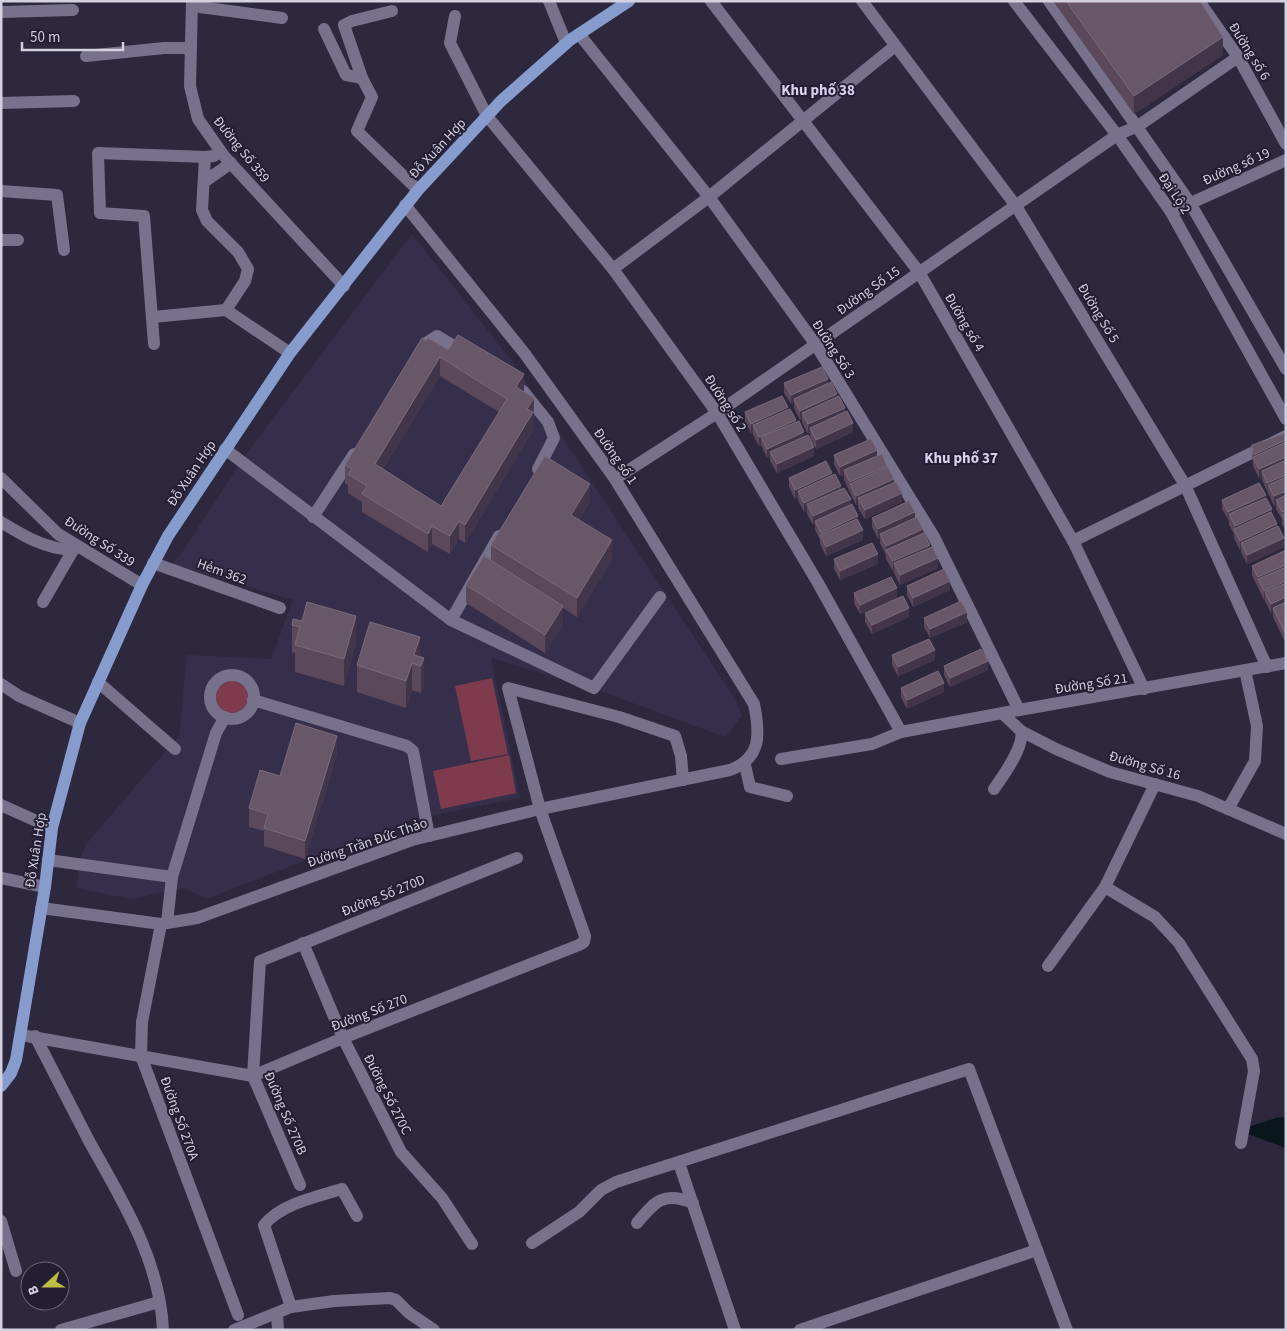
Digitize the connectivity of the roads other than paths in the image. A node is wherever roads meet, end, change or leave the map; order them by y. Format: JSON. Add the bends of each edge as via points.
{"nodes":[{"id":1,"x":549,"y":1,"type":"edge"},
{"id":2,"x":556,"y":1,"type":"edge"},
{"id":3,"x":629,"y":1,"type":"edge"},
{"id":4,"x":711,"y":1,"type":"edge"},
{"id":5,"x":862,"y":1,"type":"edge"},
{"id":6,"x":1014,"y":1,"type":"edge"},
{"id":7,"x":1049,"y":1,"type":"edge"},
{"id":8,"x":1199,"y":1,"type":"edge"},
{"id":9,"x":192,"y":4,"type":"edge"},
{"id":10,"x":73,"y":10,"type":"dead end"},
{"id":11,"x":392,"y":11,"type":"dead end"},
{"id":12,"x":1,"y":12,"type":"edge"},
{"id":13,"x":455,"y":16,"type":"dead end"},
{"id":14,"x":282,"y":18,"type":"dead end"},
{"id":15,"x":324,"y":29,"type":"dead end"},
{"id":16,"x":572,"y":39,"type":"junction"},
{"id":17,"x":895,"y":46,"type":"junction"},
{"id":18,"x":191,"y":48,"type":"junction"},
{"id":19,"x":86,"y":56,"type":"dead end"},
{"id":20,"x":1238,"y":57,"type":"junction"},
{"id":21,"x":362,"y":78,"type":"junction"},
{"id":22,"x":74,"y":101,"type":"dead end"},
{"id":23,"x":1,"y":103,"type":"edge"},
{"id":24,"x":488,"y":116,"type":"junction"},
{"id":25,"x":804,"y":122,"type":"junction"},
{"id":26,"x":1138,"y":126,"type":"junction"},
{"id":27,"x":1117,"y":135,"type":"junction"},
{"id":28,"x":1286,"y":144,"type":"edge"},
{"id":29,"x":205,"y":157,"type":"junction"},
{"id":30,"x":227,"y":160,"type":"junction"},
{"id":31,"x":1286,"y":160,"type":"edge"},
{"id":32,"x":204,"y":182,"type":"junction"},
{"id":33,"x":418,"y":190,"type":"junction"},
{"id":34,"x":1,"y":191,"type":"edge"},
{"id":35,"x":710,"y":197,"type":"junction"},
{"id":36,"x":1190,"y":203,"type":"junction"},
{"id":37,"x":405,"y":205,"type":"junction"},
{"id":38,"x":1016,"y":206,"type":"junction"},
{"id":39,"x":1171,"y":212,"type":"junction"},
{"id":40,"x":1,"y":240,"type":"edge"},
{"id":41,"x":18,"y":240,"type":"dead end"},
{"id":42,"x":64,"y":250,"type":"dead end"},
{"id":43,"x":613,"y":269,"type":"junction"},
{"id":44,"x":919,"y":272,"type":"junction"},
{"id":45,"x":344,"y":286,"type":"junction"},
{"id":46,"x":226,"y":310,"type":"junction"},
{"id":47,"x":153,"y":317,"type":"junction"},
{"id":48,"x":154,"y":344,"type":"dead end"},
{"id":49,"x":816,"y":345,"type":"junction"},
{"id":50,"x":290,"y":353,"type":"junction"},
{"id":51,"x":474,"y":358,"type":"edge"},
{"id":52,"x":415,"y":359,"type":"edge"},
{"id":53,"x":1286,"y":369,"type":"edge"},
{"id":54,"x":513,"y":383,"type":"edge"},
{"id":55,"x":717,"y":413,"type":"junction"},
{"id":56,"x":1286,"y":419,"type":"edge"},
{"id":57,"x":1286,"y":436,"type":"edge"},
{"id":58,"x":362,"y":442,"type":"edge"},
{"id":59,"x":225,"y":449,"type":"junction"},
{"id":60,"x":533,"y":477,"type":"edge"},
{"id":61,"x":1,"y":478,"type":"edge"},
{"id":62,"x":615,"y":479,"type":"junction"},
{"id":63,"x":1186,"y":485,"type":"junction"},
{"id":64,"x":313,"y":517,"type":"junction"},
{"id":65,"x":1,"y":522,"type":"edge"},
{"id":66,"x":504,"y":528,"type":"edge"},
{"id":67,"x":1073,"y":541,"type":"junction"},
{"id":68,"x":74,"y":548,"type":"junction"},
{"id":69,"x":153,"y":563,"type":"junction"},
{"id":70,"x":142,"y":585,"type":"junction"},
{"id":71,"x":660,"y":597,"type":"dead end"},
{"id":72,"x":43,"y":602,"type":"dead end"},
{"id":73,"x":280,"y":608,"type":"dead end"},
{"id":74,"x":451,"y":620,"type":"junction"},
{"id":75,"x":1286,"y":663,"type":"edge"},
{"id":76,"x":1267,"y":667,"type":"junction"},
{"id":77,"x":1246,"y":670,"type":"junction"},
{"id":78,"x":98,"y":682,"type":"junction"},
{"id":79,"x":1,"y":684,"type":"edge"},
{"id":80,"x":1144,"y":689,"type":"junction"},
{"id":81,"x":253,"y":700,"type":"junction"},
{"id":82,"x":1019,"y":710,"type":"junction"},
{"id":83,"x":1003,"y":714,"type":"junction"},
{"id":84,"x":225,"y":717,"type":"junction"},
{"id":85,"x":80,"y":723,"type":"junction"},
{"id":86,"x":1021,"y":731,"type":"junction"},
{"id":87,"x":901,"y":732,"type":"junction"},
{"id":88,"x":175,"y":749,"type":"dead end"},
{"id":89,"x":781,"y":759,"type":"dead end"},
{"id":90,"x":745,"y":764,"type":"junction"},
{"id":91,"x":683,"y":780,"type":"junction"},
{"id":92,"x":1155,"y":784,"type":"junction"},
{"id":93,"x":994,"y":789,"type":"dead end"},
{"id":94,"x":787,"y":796,"type":"dead end"},
{"id":95,"x":1,"y":805,"type":"edge"},
{"id":96,"x":540,"y":809,"type":"junction"},
{"id":97,"x":1228,"y":809,"type":"junction"},
{"id":98,"x":52,"y":828,"type":"junction"},
{"id":99,"x":1286,"y":834,"type":"edge"},
{"id":100,"x":429,"y":836,"type":"junction"},
{"id":101,"x":517,"y":858,"type":"dead end"},
{"id":102,"x":48,"y":860,"type":"junction"},
{"id":103,"x":172,"y":877,"type":"junction"},
{"id":104,"x":1,"y":878,"type":"edge"},
{"id":105,"x":45,"y":887,"type":"junction"},
{"id":106,"x":1105,"y":887,"type":"junction"},
{"id":107,"x":41,"y":908,"type":"junction"},
{"id":108,"x":164,"y":923,"type":"junction"},
{"id":109,"x":303,"y":943,"type":"junction"},
{"id":110,"x":260,"y":961,"type":"joint"},
{"id":111,"x":1048,"y":966,"type":"dead end"},
{"id":112,"x":21,"y":1035,"type":"junction"},
{"id":113,"x":35,"y":1036,"type":"junction"},
{"id":114,"x":343,"y":1038,"type":"junction"},
{"id":115,"x":141,"y":1056,"type":"junction"},
{"id":116,"x":252,"y":1076,"type":"junction"},
{"id":117,"x":1,"y":1086,"type":"edge"},
{"id":118,"x":1241,"y":1143,"type":"dead end"},
{"id":119,"x":679,"y":1163,"type":"junction"},
{"id":120,"x":300,"y":1186,"type":"dead end"},
{"id":121,"x":693,"y":1203,"type":"junction"},
{"id":122,"x":356,"y":1216,"type":"dead end"},
{"id":123,"x":1,"y":1222,"type":"edge"},
{"id":124,"x":636,"y":1223,"type":"dead end"},
{"id":125,"x":532,"y":1243,"type":"dead end"},
{"id":126,"x":472,"y":1244,"type":"dead end"},
{"id":127,"x":1037,"y":1250,"type":"junction"},
{"id":128,"x":16,"y":1271,"type":"dead end"},
{"id":129,"x":159,"y":1302,"type":"junction"},
{"id":130,"x":292,"y":1307,"type":"junction"},
{"id":131,"x":277,"y":1314,"type":"junction"},
{"id":132,"x":238,"y":1315,"type":"dead end"},
{"id":133,"x":61,"y":1330,"type":"edge"},
{"id":134,"x":163,"y":1330,"type":"edge"},
{"id":135,"x":234,"y":1330,"type":"edge"},
{"id":136,"x":278,"y":1330,"type":"edge"},
{"id":137,"x":434,"y":1330,"type":"edge"},
{"id":138,"x":735,"y":1330,"type":"edge"},
{"id":139,"x":800,"y":1330,"type":"edge"},
{"id":140,"x":1067,"y":1330,"type":"edge"}],
"edges":[{"from":1,"to":16,"type":"street"},
{"from":2,"to":16,"type":"street"},
{"from":3,"to":16,"type":"main road","name":"Đỗ Xuân Hợp"},
{"from":4,"to":25,"type":"street","name":"Đường số 4"},
{"from":5,"to":17,"type":"street","name":"Đường Số 5"},
{"from":6,"to":27,"type":"street","name":"Đại Lộ 2"},
{"from":7,"to":26,"type":"street","name":"Đại Lộ 2"},
{"from":8,"to":20,"type":"street","name":"Đường số 6"},
{"from":9,"to":14,"type":"street"},
{"from":9,"to":18,"type":"street","name":"Đường Số 359"},
{"from":10,"to":12,"type":"street"},
{"from":11,"to":21,"type":"street","via":[[344,25]]},
{"from":13,"to":24,"type":"street","name":"Đường số 2","via":[[450,42]]},
{"from":15,"to":21,"type":"street","via":[[346,75]]},
{"from":16,"to":24,"type":"main road","name":"Đỗ Xuân Hợp","via":[[501,100]]},
{"from":16,"to":35,"type":"street","name":"Đường Số 3"},
{"from":17,"to":25,"type":"street"},
{"from":17,"to":38,"type":"street","name":"Đường Số 5"},
{"from":18,"to":19,"type":"street"},
{"from":18,"to":30,"type":"street","name":"Đường Số 359","via":[[190,86],[198,119]]},
{"from":20,"to":26,"type":"street","name":"Đường Số 15"},
{"from":20,"to":28,"type":"street","name":"Đường số 6"},
{"from":21,"to":33,"type":"street","via":[[372,100],[357,128]]},
{"from":22,"to":23,"type":"street"},
{"from":24,"to":33,"type":"main road","name":"Đỗ Xuân Hợp"},
{"from":24,"to":43,"type":"street","name":"Đường số 2"},
{"from":25,"to":35,"type":"street"},
{"from":25,"to":44,"type":"street","name":"Đường số 4"},
{"from":26,"to":27,"type":"street","name":"Đường Số 15"},
{"from":26,"to":36,"type":"street","name":"Đại Lộ 2"},
{"from":27,"to":38,"type":"street","name":"Đường Số 15"},
{"from":27,"to":39,"type":"street","name":"Đại Lộ 2"},
{"from":29,"to":30,"type":"street"},
{"from":29,"to":32,"type":"street"},
{"from":29,"to":47,"type":"street","via":[[98,153],[100,213],[144,216]]},
{"from":30,"to":32,"type":"street"},
{"from":30,"to":45,"type":"street","name":"Đường Số 359"},
{"from":31,"to":36,"type":"street","name":"Đường số 19"},
{"from":32,"to":46,"type":"street","via":[[202,210],[207,221],[238,252],[248,268],[245,282]]},
{"from":33,"to":37,"type":"main road","name":"Đỗ Xuân Hợp"},
{"from":34,"to":42,"type":"street","via":[[58,195]]},
{"from":35,"to":43,"type":"street"},
{"from":35,"to":49,"type":"street","name":"Đường Số 3"},
{"from":36,"to":39,"type":"street","name":"Đường số 19"},
{"from":36,"to":53,"type":"street","name":"Đại Lộ 2"},
{"from":37,"to":45,"type":"main road","name":"Đỗ Xuân Hợp"},
{"from":37,"to":62,"type":"street","name":"Đường số 1","via":[[525,354]]},
{"from":38,"to":44,"type":"street","name":"Đường Số 15"},
{"from":38,"to":63,"type":"street","name":"Đường Số 5"},
{"from":39,"to":56,"type":"street","name":"Đại Lộ 2"},
{"from":40,"to":41,"type":"street"},
{"from":43,"to":55,"type":"street","name":"Đường số 2"},
{"from":44,"to":49,"type":"street","name":"Đường Số 15"},
{"from":44,"to":67,"type":"street","name":"Đường số 4"},
{"from":45,"to":50,"type":"main road","name":"Đỗ Xuân Hợp"},
{"from":46,"to":47,"type":"street"},
{"from":46,"to":50,"type":"street"},
{"from":47,"to":48,"type":"street"},
{"from":49,"to":55,"type":"street","name":"Đường Số 15"},
{"from":49,"to":82,"type":"street","name":"Đường Số 3","via":[[934,537]]},
{"from":50,"to":59,"type":"main road","name":"Đỗ Xuân Hợp"},
{"from":51,"to":52,"type":"street","via":[[437,336],[426,343]]},
{"from":54,"to":60,"type":"street","via":[[537,405],[554,438]]},
{"from":55,"to":62,"type":"street","name":"Đường Số 15"},
{"from":55,"to":87,"type":"street","name":"Đường số 2"},
{"from":57,"to":63,"type":"street"},
{"from":58,"to":64,"type":"street"},
{"from":59,"to":64,"type":"street"},
{"from":59,"to":69,"type":"main road","name":"Đỗ Xuân Hợp"},
{"from":61,"to":68,"type":"street","name":"Đường Số 339"},
{"from":62,"to":90,"type":"street","name":"Đường số 1","via":[[754,704],[759,727],[755,748]]},
{"from":63,"to":67,"type":"street"},
{"from":63,"to":76,"type":"street","name":"Đường Số 5"},
{"from":64,"to":74,"type":"street"},
{"from":65,"to":68,"type":"street","via":[[32,541],[59,550]]},
{"from":66,"to":74,"type":"street"},
{"from":67,"to":80,"type":"street","name":"Đường số 4"},
{"from":68,"to":70,"type":"street","name":"Đường Số 339"},
{"from":68,"to":72,"type":"street"},
{"from":69,"to":70,"type":"main road","name":"Đỗ Xuân Hợp"},
{"from":69,"to":73,"type":"street","name":"Hẻm 362"},
{"from":70,"to":78,"type":"main road","name":"Đỗ Xuân Hợp"},
{"from":71,"to":74,"type":"street","via":[[594,688]]},
{"from":75,"to":76,"type":"street","name":"Đường Số 21"},
{"from":76,"to":77,"type":"street","name":"Đường Số 21"},
{"from":77,"to":80,"type":"street","name":"Đường Số 21"},
{"from":77,"to":97,"type":"street","via":[[1257,726],[1255,760]]},
{"from":78,"to":85,"type":"main road","name":"Đỗ Xuân Hợp"},
{"from":78,"to":88,"type":"street"},
{"from":79,"to":85,"type":"street","via":[[19,696]]},
{"from":80,"to":82,"type":"street","name":"Đường Số 21"},
{"from":81,"to":84,"type":"street","via":[[243,716]]},
{"from":81,"to":84,"type":"street","via":[[251,685],[239,676],[224,676],[213,686],[211,700],[218,713]]},
{"from":81,"to":100,"type":"street","via":[[407,746],[413,751]]},
{"from":82,"to":83,"type":"street","name":"Đường Số 21"},
{"from":83,"to":86,"type":"street","name":"Đường Số 16"},
{"from":83,"to":87,"type":"street","name":"Đường Số 21"},
{"from":84,"to":103,"type":"street","name":"Đường Số 270A","via":[[216,733]]},
{"from":85,"to":98,"type":"main road","name":"Đỗ Xuân Hợp"},
{"from":86,"to":92,"type":"street","name":"Đường Số 16","via":[[1110,772]]},
{"from":86,"to":93,"type":"street","via":[[1022,737],[1009,767]]},
{"from":87,"to":89,"type":"street","name":"Đường Số 21","via":[[872,744]]},
{"from":90,"to":91,"type":"street","name":"Đường Trần Đức Thảo"},
{"from":90,"to":94,"type":"street","via":[[750,787]]},
{"from":91,"to":96,"type":"street","name":"Đường Trần Đức Thảo"},
{"from":91,"to":96,"type":"street","via":[[676,736],[508,688]]},
{"from":92,"to":97,"type":"street","name":"Đường Số 16","via":[[1198,796]]},
{"from":92,"to":106,"type":"street"},
{"from":95,"to":98,"type":"street"},
{"from":96,"to":100,"type":"street","name":"Đường Trần Đức Thảo"},
{"from":96,"to":114,"type":"street","name":"Đường Số 270","via":[[585,936],[584,942]]},
{"from":97,"to":99,"type":"street","name":"Đường Số 16"},
{"from":98,"to":102,"type":"main road","name":"Đỗ Xuân Hợp"},
{"from":100,"to":108,"type":"street","name":"Đường Trần Đức Thảo","via":[[197,918]]},
{"from":101,"to":109,"type":"street","name":"Đường Số 270D"},
{"from":102,"to":103,"type":"street"},
{"from":102,"to":105,"type":"main road","name":"Đỗ Xuân Hợp"},
{"from":103,"to":108,"type":"street","name":"Đường Số 270A"},
{"from":104,"to":105,"type":"street"},
{"from":105,"to":107,"type":"main road","name":"Đỗ Xuân Hợp"},
{"from":106,"to":111,"type":"street"},
{"from":106,"to":118,"type":"street","via":[[1155,917],[1179,943],[1252,1060],[1254,1071]]},
{"from":107,"to":108,"type":"street","name":"Đường Trần Đức Thảo"},
{"from":107,"to":112,"type":"main road","name":"Đỗ Xuân Hợp"},
{"from":108,"to":115,"type":"street","name":"Đường Số 270A","via":[[142,1022]]},
{"from":109,"to":110,"type":"street","name":"Đường Số 270D"},
{"from":109,"to":114,"type":"street","name":"Đường Số 270C"},
{"from":110,"to":116,"type":"street","name":"Đường Số 270B"},
{"from":112,"to":113,"type":"street"},
{"from":112,"to":117,"type":"main road","name":"Đỗ Xuân Hợp","via":[[11,1073]]},
{"from":113,"to":115,"type":"street"},
{"from":113,"to":129,"type":"street","via":[[127,1207],[145,1249]]},
{"from":114,"to":116,"type":"street","name":"Đường Số 270"},
{"from":114,"to":126,"type":"street","name":"Đường Số 270C","via":[[401,1152],[442,1198]]},
{"from":115,"to":116,"type":"street"},
{"from":115,"to":132,"type":"street","name":"Đường Số 270A"},
{"from":116,"to":120,"type":"street","name":"Đường Số 270B"},
{"from":119,"to":121,"type":"street"},
{"from":119,"to":125,"type":"street","via":[[616,1182],[601,1190],[578,1212]]},
{"from":119,"to":127,"type":"street","via":[[969,1069]]},
{"from":121,"to":124,"type":"street","via":[[681,1198],[664,1198]]},
{"from":121,"to":138,"type":"street"},
{"from":122,"to":130,"type":"street","via":[[342,1189],[308,1199],[271,1216],[264,1225]]},
{"from":123,"to":128,"type":"street"},
{"from":127,"to":139,"type":"street"},
{"from":127,"to":140,"type":"street"},
{"from":129,"to":133,"type":"street"},
{"from":129,"to":134,"type":"street"},
{"from":130,"to":131,"type":"street"},
{"from":130,"to":137,"type":"street","via":[[393,1298]]},
{"from":131,"to":135,"type":"street"},
{"from":131,"to":136,"type":"street"}]}
